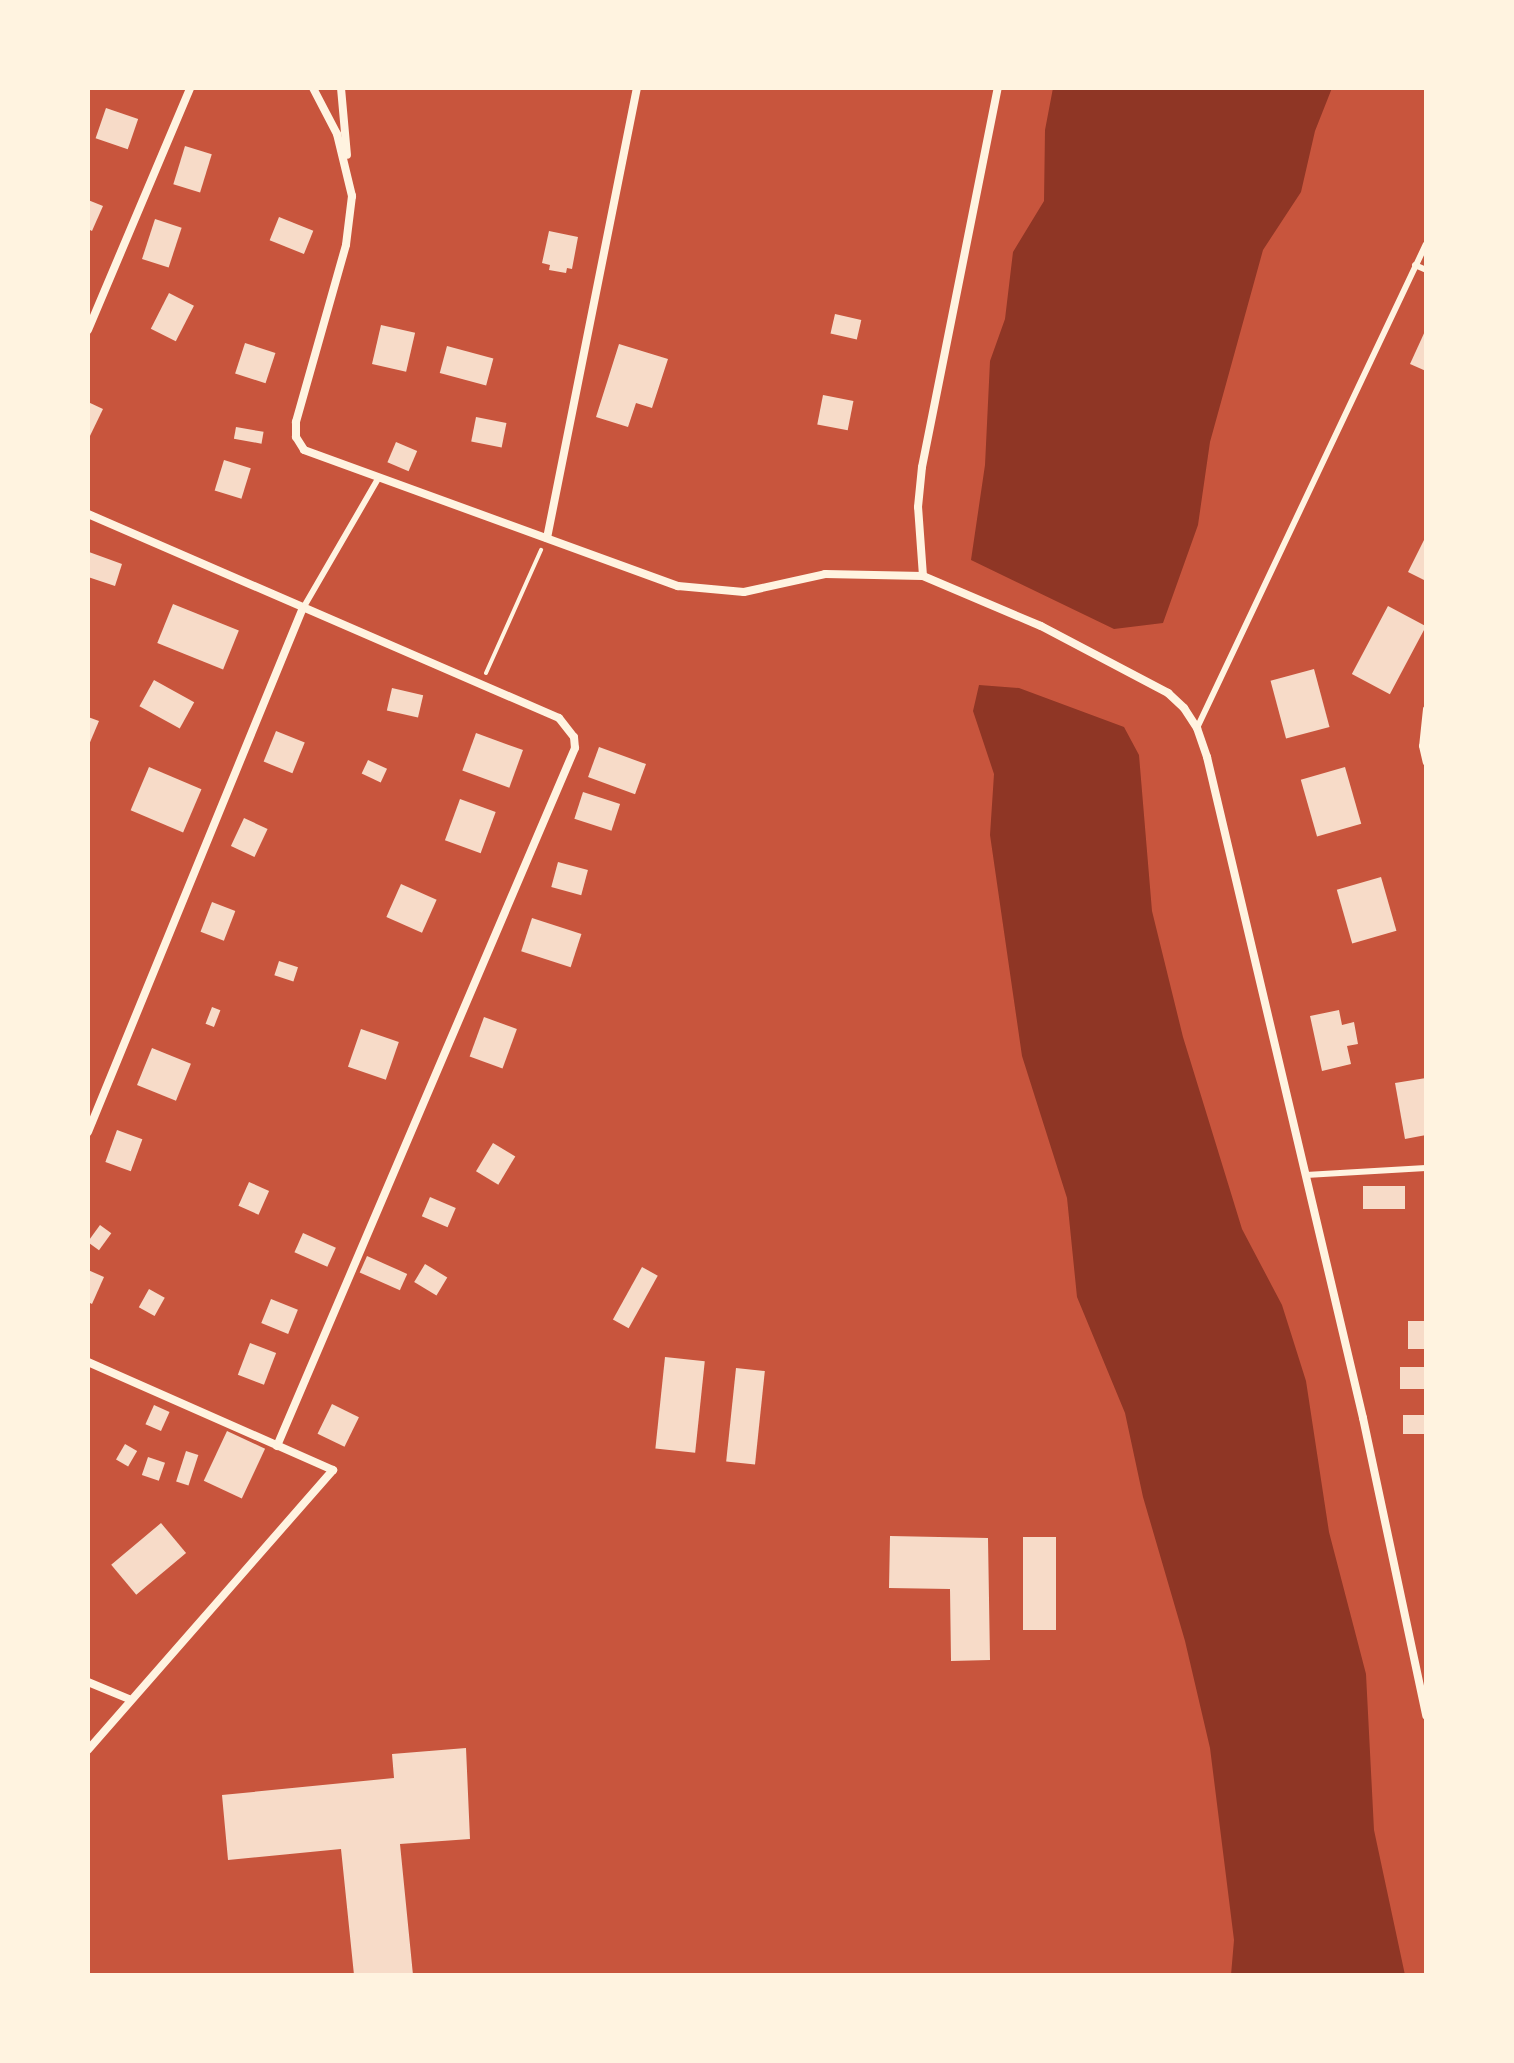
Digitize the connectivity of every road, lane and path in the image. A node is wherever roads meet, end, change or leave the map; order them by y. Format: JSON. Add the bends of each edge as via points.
{"nodes":[{"id":1,"x":190,"y":88,"type":"edge"},
{"id":2,"x":313,"y":88,"type":"edge"},
{"id":3,"x":341,"y":88,"type":"edge"},
{"id":4,"x":637,"y":88,"type":"edge"},
{"id":5,"x":998,"y":88,"type":"edge"},
{"id":6,"x":349,"y":177,"type":"junction"},
{"id":7,"x":1426,"y":244,"type":"edge"},
{"id":8,"x":1415,"y":265,"type":"junction"},
{"id":9,"x":1426,"y":270,"type":"edge"},
{"id":10,"x":88,"y":330,"type":"edge"},
{"id":11,"x":378,"y":479,"type":"junction"},
{"id":12,"x":88,"y":514,"type":"edge"},
{"id":13,"x":547,"y":538,"type":"junction"},
{"id":14,"x":923,"y":576,"type":"junction"},
{"id":15,"x":302,"y":610,"type":"junction"},
{"id":16,"x":480,"y":686,"type":"junction"},
{"id":17,"x":1426,"y":709,"type":"edge"},
{"id":18,"x":1197,"y":728,"type":"junction"},
{"id":19,"x":1426,"y":763,"type":"edge"},
{"id":20,"x":88,"y":1132,"type":"edge"},
{"id":21,"x":1426,"y":1168,"type":"edge"},
{"id":22,"x":1306,"y":1175,"type":"junction"},
{"id":23,"x":88,"y":1362,"type":"edge"},
{"id":24,"x":277,"y":1446,"type":"junction"},
{"id":25,"x":88,"y":1682,"type":"edge"},
{"id":26,"x":129,"y":1699,"type":"junction"},
{"id":27,"x":1426,"y":1715,"type":"edge"},
{"id":28,"x":88,"y":1750,"type":"edge"}],
"edges":[{"from":1,"to":10,"type":"street"},
{"from":2,"to":6,"type":"street","via":[[337,134]]},
{"from":3,"to":6,"type":"street"},
{"from":4,"to":13,"type":"street"},
{"from":5,"to":14,"type":"street","via":[[922,467],[918,507]]},
{"from":6,"to":11,"type":"street","via":[[346,245],[296,437],[304,450]]},
{"from":7,"to":8,"type":"lane"},
{"from":8,"to":9,"type":"lane"},
{"from":8,"to":18,"type":"lane"},
{"from":11,"to":13,"type":"street"},
{"from":11,"to":15,"type":"lane"},
{"from":12,"to":15,"type":"street"},
{"from":13,"to":14,"type":"street","via":[[678,586],[744,592],[825,574]]},
{"from":13,"to":16,"type":"path"},
{"from":14,"to":18,"type":"street","via":[[1041,626],[1168,693]]},
{"from":15,"to":16,"type":"street"},
{"from":15,"to":20,"type":"street"},
{"from":16,"to":24,"type":"street","via":[[559,718],[569,726],[575,748]]},
{"from":17,"to":19,"type":"lane"},
{"from":18,"to":22,"type":"street"},
{"from":21,"to":22,"type":"lane"},
{"from":22,"to":27,"type":"street"},
{"from":23,"to":24,"type":"street"},
{"from":24,"to":26,"type":"street","via":[[333,1470]]},
{"from":25,"to":26,"type":"street"},
{"from":26,"to":28,"type":"street"}]}
